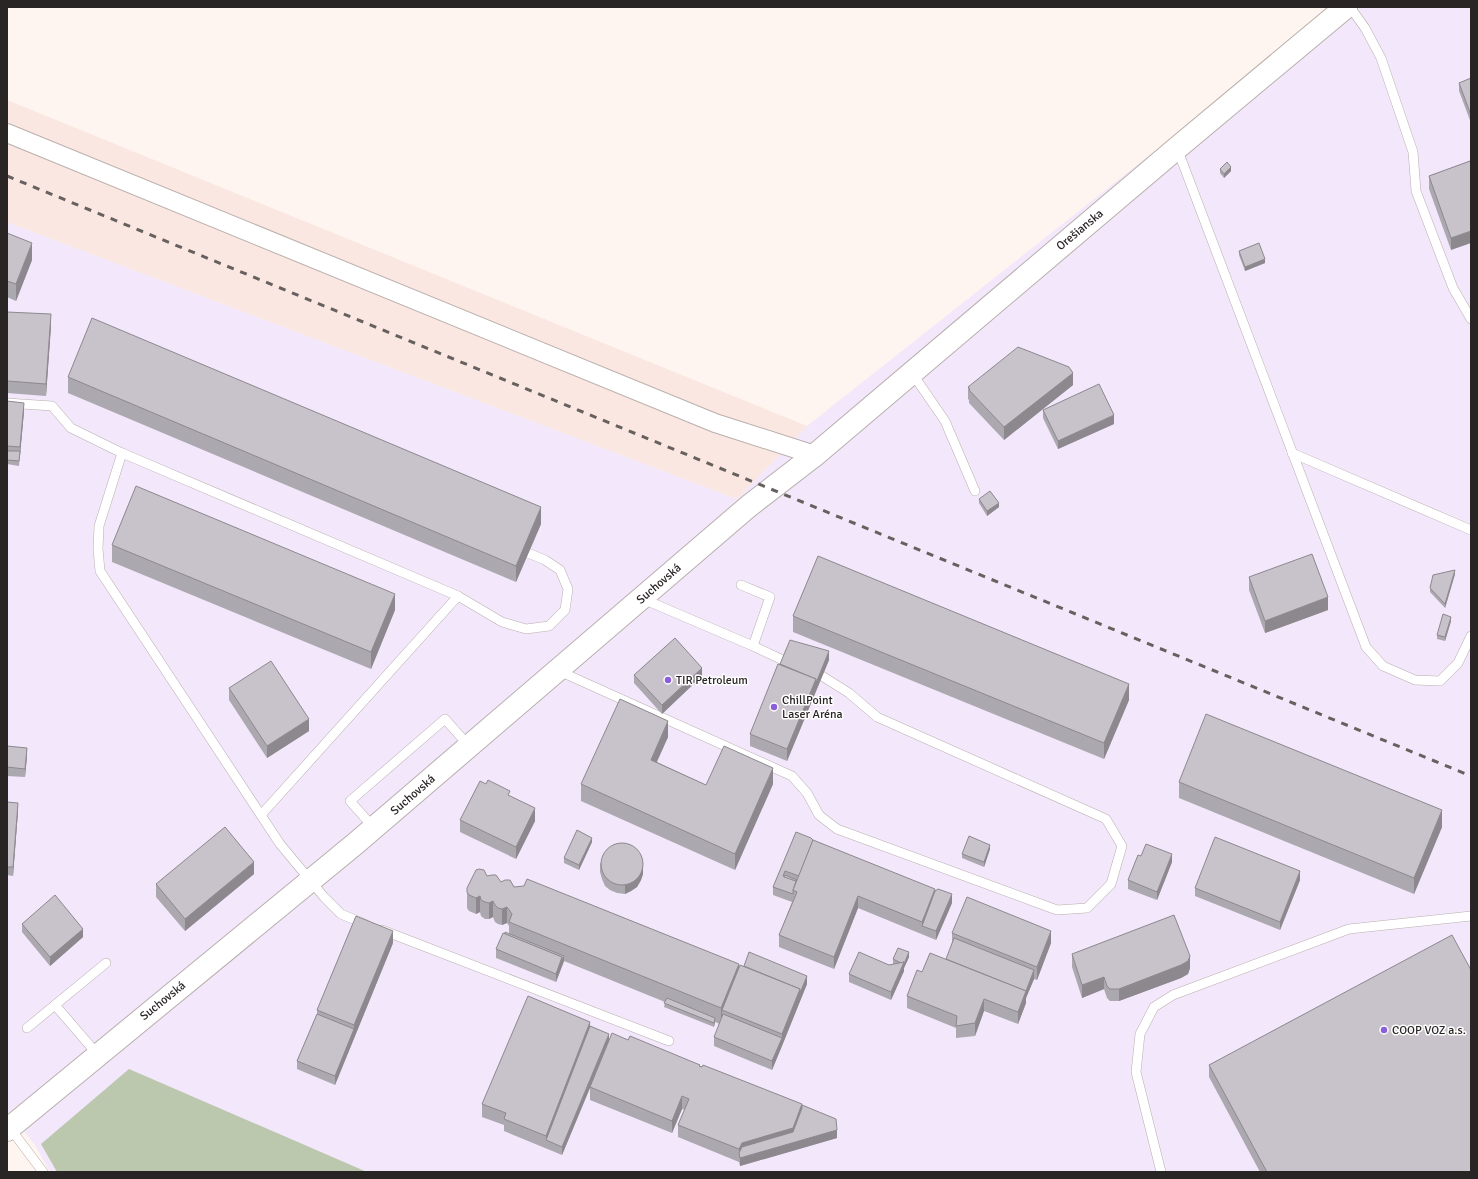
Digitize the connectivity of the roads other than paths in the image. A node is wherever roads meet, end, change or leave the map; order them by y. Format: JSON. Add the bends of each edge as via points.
{"nodes":[{"id":1,"x":1346,"y":7,"type":"edge"},
{"id":2,"x":1350,"y":7,"type":"edge"},
{"id":3,"x":7,"y":133,"type":"edge"},
{"id":4,"x":1177,"y":148,"type":"junction"},
{"id":5,"x":1471,"y":319,"type":"edge"},
{"id":6,"x":912,"y":373,"type":"junction"},
{"id":7,"x":7,"y":403,"type":"edge"},
{"id":8,"x":122,"y":453,"type":"junction"},
{"id":9,"x":1292,"y":453,"type":"junction"},
{"id":10,"x":815,"y":455,"type":"junction"},
{"id":11,"x":975,"y":491,"type":"dead end"},
{"id":12,"x":1471,"y":530,"type":"edge"},
{"id":13,"x":528,"y":554,"type":"edge"},
{"id":14,"x":741,"y":585,"type":"dead end"},
{"id":15,"x":458,"y":596,"type":"junction"},
{"id":16,"x":641,"y":599,"type":"junction"},
{"id":17,"x":1471,"y":636,"type":"edge"},
{"id":18,"x":753,"y":646,"type":"junction"},
{"id":19,"x":785,"y":660,"type":"edge"},
{"id":20,"x":558,"y":671,"type":"junction"},
{"id":21,"x":822,"y":676,"type":"edge"},
{"id":22,"x":469,"y":746,"type":"junction"},
{"id":23,"x":261,"y":815,"type":"junction"},
{"id":24,"x":374,"y":828,"type":"junction"},
{"id":25,"x":310,"y":881,"type":"junction"},
{"id":26,"x":1471,"y":916,"type":"edge"},
{"id":27,"x":106,"y":963,"type":"dead end"},
{"id":28,"x":55,"y":1005,"type":"junction"},
{"id":29,"x":27,"y":1028,"type":"dead end"},
{"id":30,"x":669,"y":1041,"type":"dead end"},
{"id":31,"x":98,"y":1055,"type":"junction"},
{"id":32,"x":9,"y":1129,"type":"edge"},
{"id":33,"x":43,"y":1172,"type":"edge"},
{"id":34,"x":1161,"y":1172,"type":"edge"}],
"edges":[{"from":1,"to":4,"type":"street","name":"Orešianska"},
{"from":2,"to":5,"type":"lane","via":[[1381,58],[1413,152],[1416,191],[1453,288]]},
{"from":3,"to":10,"type":"street","via":[[715,423]]},
{"from":4,"to":6,"type":"street","name":"Orešianska"},
{"from":4,"to":9,"type":"lane"},
{"from":6,"to":10,"type":"street","name":"Orešianska"},
{"from":6,"to":11,"type":"lane","via":[[945,420]]},
{"from":7,"to":8,"type":"lane","via":[[52,406],[71,428]]},
{"from":8,"to":15,"type":"lane"},
{"from":8,"to":23,"type":"lane","via":[[99,526],[100,571]]},
{"from":9,"to":12,"type":"lane"},
{"from":9,"to":17,"type":"lane","via":[[1366,647],[1383,666],[1415,680],[1440,681],[1458,663]]},
{"from":10,"to":16,"type":"street","name":"Suchovská","via":[[749,506]]},
{"from":13,"to":15,"type":"lane","via":[[560,570],[568,589],[565,610],[549,626],[526,629],[502,622]]},
{"from":14,"to":18,"type":"lane","via":[[770,597]]},
{"from":15,"to":23,"type":"lane"},
{"from":16,"to":18,"type":"lane"},
{"from":16,"to":20,"type":"street","name":"Suchovská"},
{"from":18,"to":19,"type":"lane"},
{"from":20,"to":21,"type":"lane","via":[[792,776],[807,793],[819,815],[837,829],[1057,910],[1087,908],[1111,884],[1122,846],[1106,819],[877,717],[849,693]]},
{"from":20,"to":22,"type":"street","name":"Suchovská"},
{"from":22,"to":24,"type":"street","name":"Suchovská"},
{"from":22,"to":24,"type":"lane","via":[[445,719],[350,800]]},
{"from":23,"to":25,"type":"lane","via":[[280,844]]},
{"from":24,"to":25,"type":"street","name":"Suchovská"},
{"from":25,"to":30,"type":"lane","via":[[341,914]]},
{"from":25,"to":31,"type":"street","name":"Suchovská"},
{"from":26,"to":34,"type":"lane","via":[[1349,930],[1172,995],[1154,1007],[1140,1034],[1136,1072]]},
{"from":27,"to":28,"type":"lane"},
{"from":28,"to":29,"type":"lane"},
{"from":28,"to":31,"type":"lane"},
{"from":31,"to":32,"type":"street","name":"Suchovská"},
{"from":32,"to":33,"type":"lane"}]}
